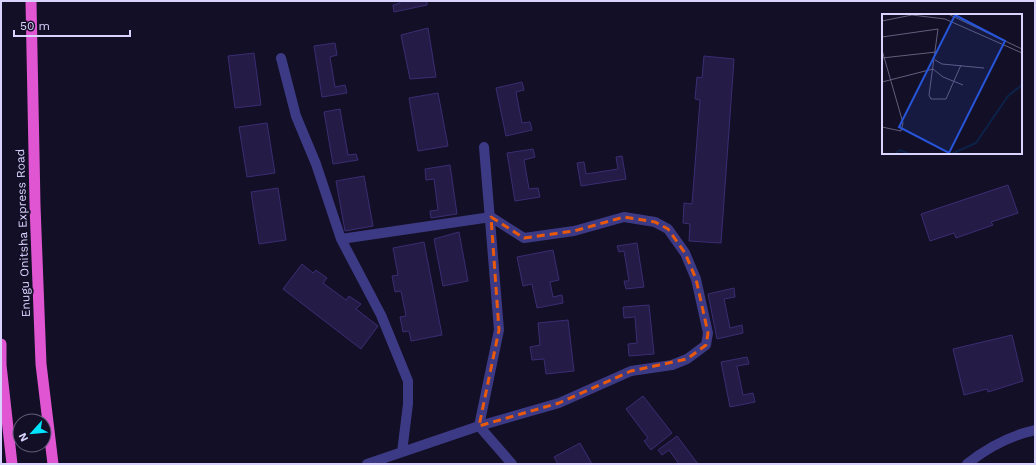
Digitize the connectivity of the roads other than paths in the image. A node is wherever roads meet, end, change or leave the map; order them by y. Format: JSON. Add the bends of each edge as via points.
{"nodes":[{"id":1,"x":31,"y":1,"type":"edge"},
{"id":2,"x":281,"y":58,"type":"dead end"},
{"id":3,"x":484,"y":147,"type":"dead end"},
{"id":4,"x":491,"y":217,"type":"junction"},
{"id":5,"x":341,"y":239,"type":"junction"},
{"id":6,"x":1,"y":344,"type":"edge"},
{"id":7,"x":479,"y":426,"type":"junction"},
{"id":8,"x":1035,"y":430,"type":"edge"},
{"id":9,"x":402,"y":452,"type":"junction"},
{"id":10,"x":12,"y":464,"type":"edge"},
{"id":11,"x":53,"y":464,"type":"edge"},
{"id":12,"x":367,"y":464,"type":"edge"},
{"id":13,"x":512,"y":464,"type":"edge"},
{"id":14,"x":967,"y":464,"type":"edge"}],
"edges":[{"from":1,"to":11,"type":"highway","name":"Enugu Onitsha Express Road","via":[[41,364]]},
{"from":2,"to":5,"type":"street","via":[[296,116],[316,164]]},
{"from":3,"to":4,"type":"street"},
{"from":4,"to":5,"type":"street"},
{"from":4,"to":7,"type":"street","via":[[499,330]]},
{"from":4,"to":7,"type":"street","via":[[524,238],[574,232],[624,217],[654,222],[668,229],[685,253],[696,279],[708,333],[706,346],[687,360],[672,365],[631,371],[559,403]]},
{"from":5,"to":9,"type":"street","via":[[381,316],[408,381]]},
{"from":6,"to":10,"type":"highway"},
{"from":7,"to":9,"type":"street"},
{"from":7,"to":13,"type":"street"},
{"from":8,"to":14,"type":"street","via":[[1017,434],[988,448]]},
{"from":9,"to":12,"type":"street"}]}
